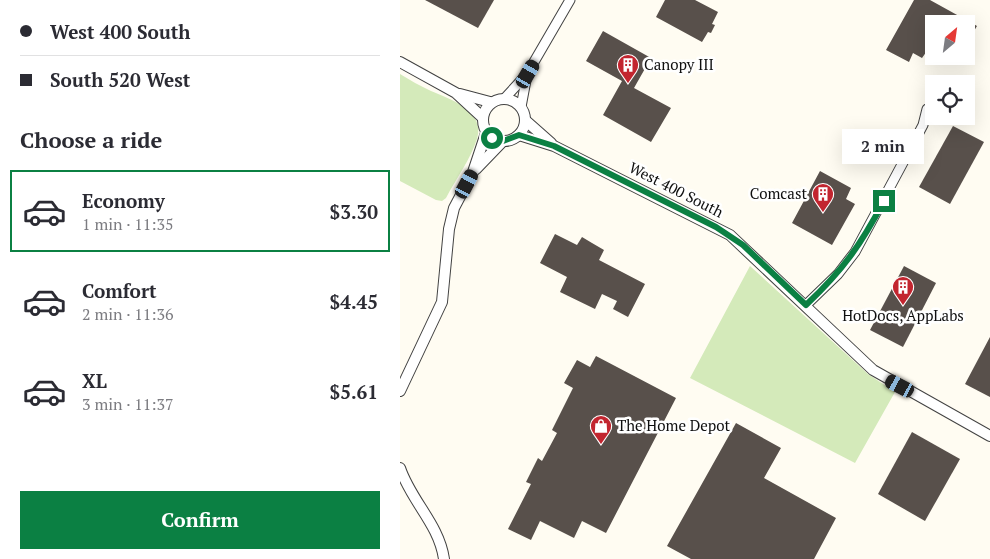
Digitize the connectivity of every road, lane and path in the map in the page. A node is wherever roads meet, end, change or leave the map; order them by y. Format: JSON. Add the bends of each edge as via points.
{"nodes":[{"id":1,"x":570,"y":0,"type":"edge"},
{"id":2,"x":400,"y":62,"type":"edge"},
{"id":3,"x":528,"y":74,"type":"junction"},
{"id":4,"x":456,"y":93,"type":"junction"},
{"id":5,"x":505,"y":98,"type":"junction"},
{"id":6,"x":490,"y":102,"type":"junction"},
{"id":7,"x":521,"y":107,"type":"junction"},
{"id":8,"x":482,"y":117,"type":"junction"},
{"id":9,"x":925,"y":117,"type":"edge"},
{"id":10,"x":525,"y":120,"type":"junction"},
{"id":11,"x":486,"y":132,"type":"junction"},
{"id":12,"x":519,"y":135,"type":"junction"},
{"id":13,"x":503,"y":141,"type":"junction"},
{"id":14,"x":554,"y":146,"type":"junction"},
{"id":15,"x":473,"y":172,"type":"junction"},
{"id":16,"x":806,"y":305,"type":"junction"},
{"id":17,"x":400,"y":391,"type":"edge"},
{"id":18,"x":990,"y":436,"type":"edge"},
{"id":19,"x":400,"y":468,"type":"edge"},
{"id":20,"x":444,"y":559,"type":"edge"}],
"edges":[{"from":1,"to":3,"type":"street"},
{"from":2,"to":4,"type":"street"},
{"from":3,"to":5,"type":"street"},
{"from":3,"to":7,"type":"street"},
{"from":4,"to":6,"type":"street"},
{"from":4,"to":8,"type":"street"},
{"from":5,"to":6,"type":"street"},
{"from":5,"to":7,"type":"street"},
{"from":6,"to":8,"type":"street"},
{"from":7,"to":10,"type":"street"},
{"from":8,"to":11,"type":"street"},
{"from":9,"to":16,"type":"street","via":[[855,252]]},
{"from":10,"to":12,"type":"street"},
{"from":10,"to":14,"type":"street","name":"West 400 South"},
{"from":11,"to":13,"type":"street"},
{"from":11,"to":15,"type":"street"},
{"from":12,"to":13,"type":"street"},
{"from":12,"to":14,"type":"street","name":"West 400 South"},
{"from":13,"to":15,"type":"street"},
{"from":14,"to":16,"type":"street","name":"West 400 South","via":[[730,235]]},
{"from":15,"to":17,"type":"street","via":[[453,214],[442,302]]},
{"from":16,"to":18,"type":"street","name":"West 400 South","via":[[873,370]]},
{"from":19,"to":20,"type":"street","via":[[413,496],[433,526]]}]}
